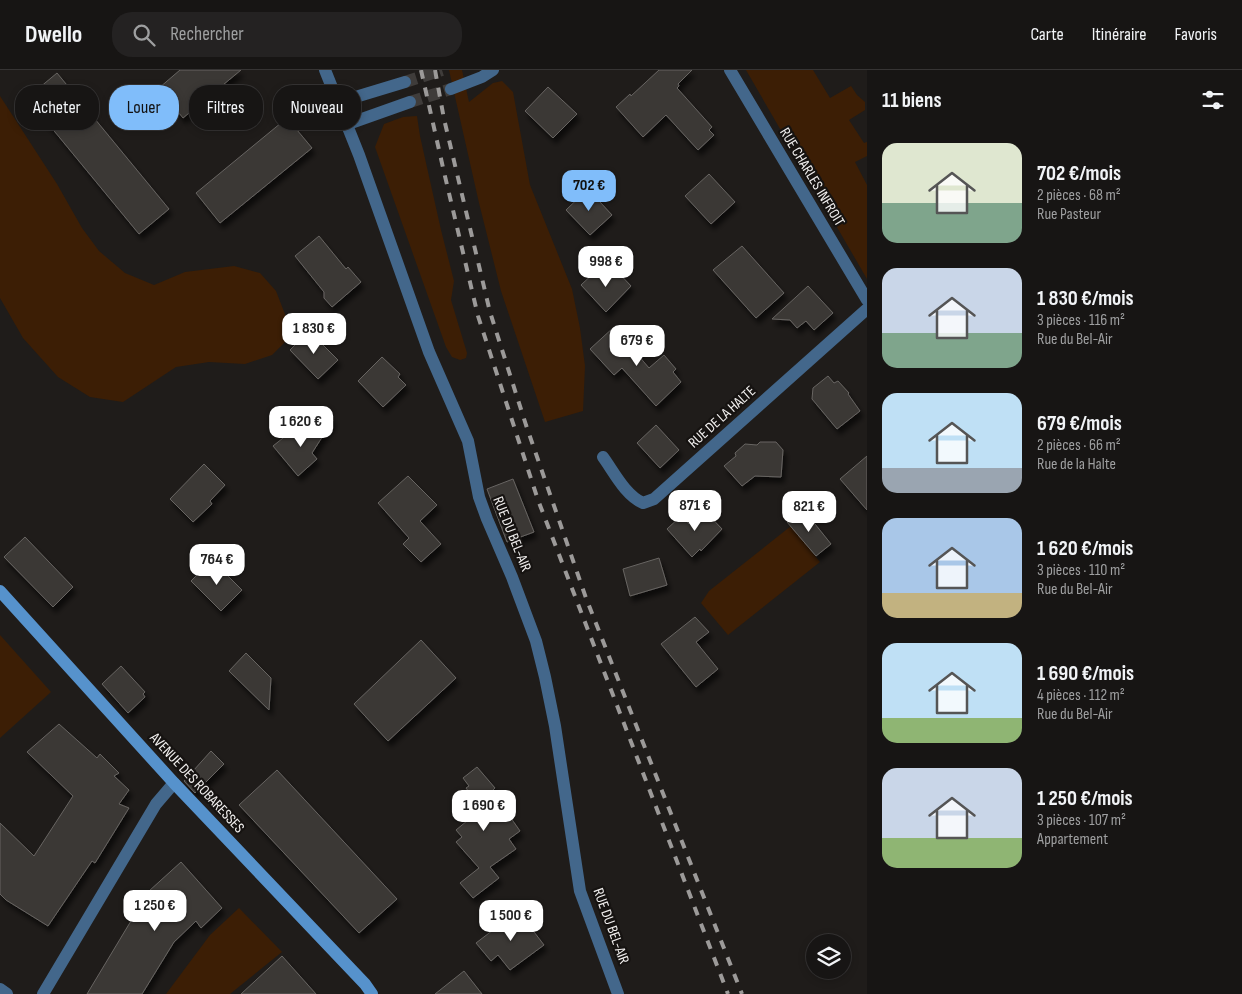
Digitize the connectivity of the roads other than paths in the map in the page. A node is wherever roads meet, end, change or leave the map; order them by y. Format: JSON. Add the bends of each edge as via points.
{"nodes":[{"id":1,"x":325,"y":70,"type":"edge"},
{"id":2,"x":493,"y":70,"type":"edge"},
{"id":3,"x":730,"y":70,"type":"edge"},
{"id":4,"x":405,"y":82,"type":"tunnel mouth"},
{"id":5,"x":332,"y":85,"type":"edge"},
{"id":6,"x":450,"y":89,"type":"tunnel mouth"},
{"id":7,"x":361,"y":95,"type":"edge"},
{"id":8,"x":410,"y":102,"type":"tunnel mouth"},
{"id":9,"x":361,"y":119,"type":"edge"},
{"id":10,"x":350,"y":130,"type":"edge"},
{"id":11,"x":867,"y":300,"type":"edge"},
{"id":12,"x":867,"y":309,"type":"edge"},
{"id":13,"x":603,"y":457,"type":"dead end"},
{"id":14,"x":0,"y":591,"type":"edge"},
{"id":15,"x":174,"y":783,"type":"junction"},
{"id":16,"x":0,"y":989,"type":"edge"},
{"id":17,"x":7,"y":994,"type":"edge"},
{"id":18,"x":43,"y":994,"type":"edge"},
{"id":19,"x":372,"y":994,"type":"edge"},
{"id":20,"x":618,"y":994,"type":"edge"}],
"edges":[{"from":1,"to":5,"type":"street","name":"RUE DU BEL-AIR"},
{"from":2,"to":6,"type":"street"},
{"from":3,"to":11,"type":"street","name":"RUE CHARLES INFROIT"},
{"from":4,"to":7,"type":"street"},
{"from":8,"to":9,"type":"street"},
{"from":10,"to":20,"type":"street","name":"RUE DU BEL-AIR","via":[[428,352],[468,441],[487,519],[536,641],[555,726],[580,892]]},
{"from":12,"to":13,"type":"street","name":"RUE DE LA HALTE","via":[[654,499],[643,503],[639,501]]},
{"from":14,"to":15,"type":"street","name":"AVENUE DES ROBARESSES"},
{"from":15,"to":18,"type":"street","via":[[156,804]]},
{"from":15,"to":19,"type":"street","name":"AVENUE DES ROBARESSES"},
{"from":16,"to":17,"type":"street"}]}
